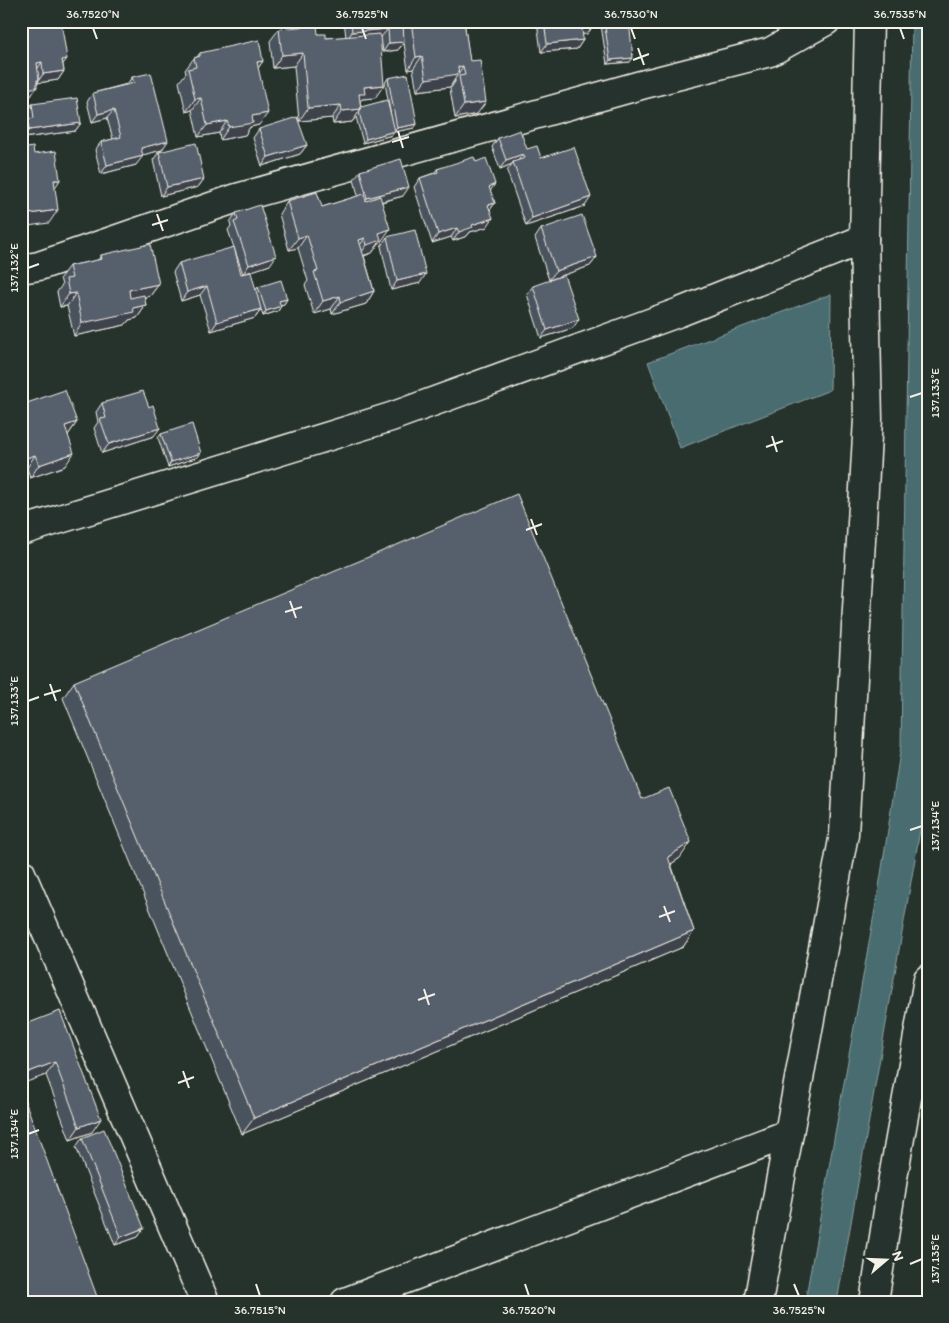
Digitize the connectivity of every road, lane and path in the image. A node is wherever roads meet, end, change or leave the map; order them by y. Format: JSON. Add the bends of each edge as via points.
{"nodes":[{"id":1,"x":826,"y":21,"type":"edge"},
{"id":2,"x":869,"y":21,"type":"edge"},
{"id":3,"x":864,"y":239,"type":"junction"},
{"id":4,"x":21,"y":269,"type":"edge"},
{"id":5,"x":21,"y":531,"type":"edge"},
{"id":6,"x":24,"y":885,"type":"edge"},
{"id":7,"x":928,"y":979,"type":"edge"},
{"id":8,"x":788,"y":1134,"type":"junction"},
{"id":9,"x":205,"y":1302,"type":"edge"},
{"id":10,"x":345,"y":1302,"type":"edge"},
{"id":11,"x":758,"y":1302,"type":"edge"},
{"id":12,"x":874,"y":1302,"type":"edge"}],
"edges":[{"from":1,"to":4,"type":"street","via":[[770,52],[237,198],[39,266]]},
{"from":2,"to":3,"type":"street"},
{"from":3,"to":5,"type":"street","via":[[680,312],[391,417]]},
{"from":3,"to":8,"type":"street","via":[[868,419],[844,834]]},
{"from":6,"to":9,"type":"street"},
{"from":7,"to":12,"type":"street"},
{"from":8,"to":10,"type":"street"},
{"from":8,"to":11,"type":"street"}]}
